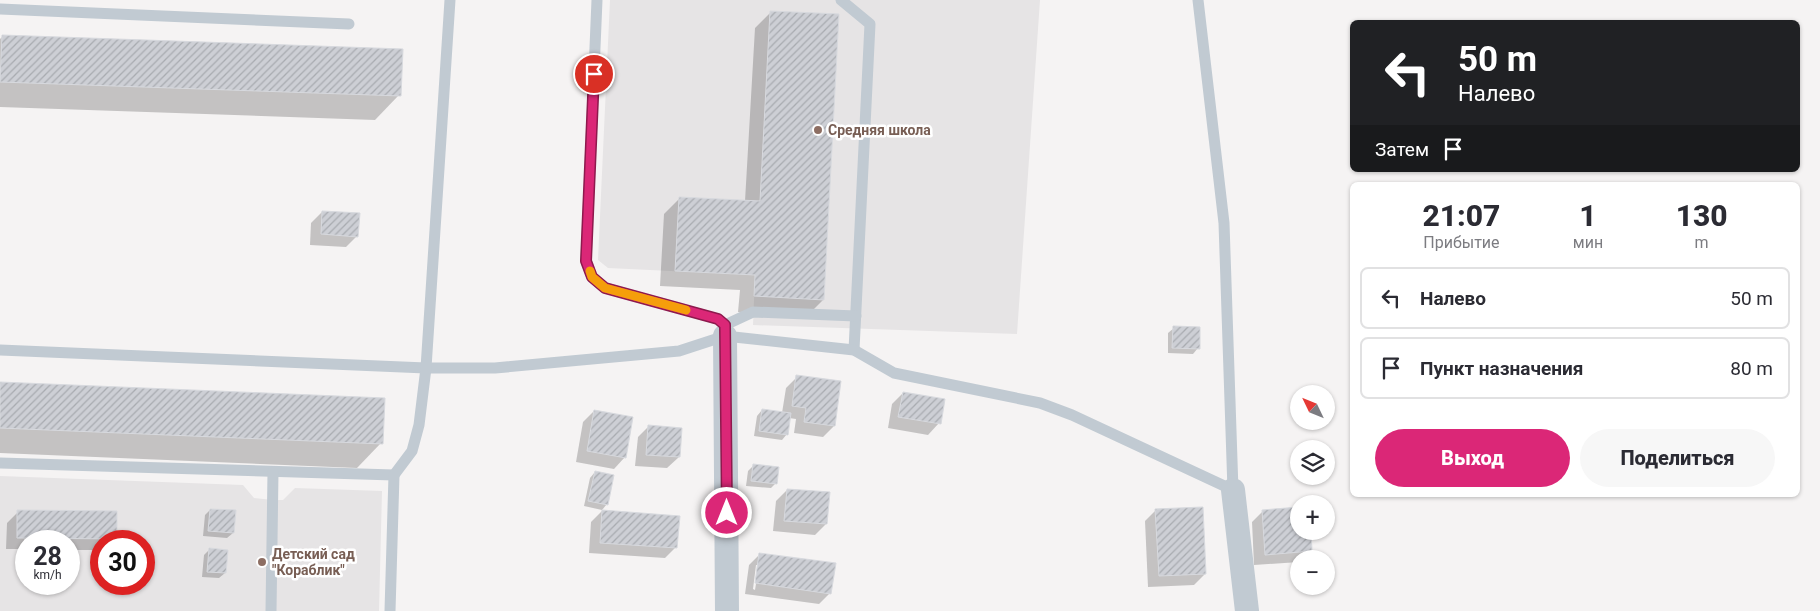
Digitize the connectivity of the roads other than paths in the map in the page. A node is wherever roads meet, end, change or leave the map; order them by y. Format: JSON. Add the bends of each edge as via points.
{"nodes":[{"id":1,"x":450,"y":0,"type":"edge"},
{"id":2,"x":597,"y":0,"type":"edge"},
{"id":3,"x":841,"y":0,"type":"edge"},
{"id":4,"x":1198,"y":0,"type":"edge"},
{"id":5,"x":0,"y":9,"type":"edge"},
{"id":6,"x":349,"y":24,"type":"dead end"},
{"id":7,"x":856,"y":316,"type":"junction"},
{"id":8,"x":725,"y":330,"type":"junction"},
{"id":9,"x":0,"y":350,"type":"edge"},
{"id":10,"x":854,"y":350,"type":"junction"},
{"id":11,"x":426,"y":368,"type":"junction"},
{"id":12,"x":0,"y":463,"type":"edge"},
{"id":13,"x":273,"y":472,"type":"junction"},
{"id":14,"x":394,"y":475,"type":"junction"},
{"id":15,"x":1233,"y":490,"type":"junction"},
{"id":16,"x":271,"y":611,"type":"edge"},
{"id":17,"x":390,"y":611,"type":"edge"},
{"id":18,"x":727,"y":611,"type":"edge"},
{"id":19,"x":1247,"y":611,"type":"edge"}],
"edges":[{"from":1,"to":11,"type":"lane"},
{"from":2,"to":8,"type":"lane","via":[[586,261],[592,277],[605,288],[718,319]]},
{"from":3,"to":7,"type":"lane","via":[[870,24]]},
{"from":4,"to":15,"type":"lane","via":[[1224,223]]},
{"from":5,"to":6,"type":"lane"},
{"from":7,"to":8,"type":"lane","via":[[753,312]]},
{"from":7,"to":10,"type":"lane"},
{"from":8,"to":10,"type":"lane"},
{"from":8,"to":11,"type":"lane","via":[[679,351],[495,368]]},
{"from":8,"to":18,"type":"street"},
{"from":9,"to":11,"type":"lane"},
{"from":10,"to":15,"type":"lane","via":[[894,373],[1040,403]]},
{"from":11,"to":14,"type":"lane","via":[[419,425],[412,451]]},
{"from":12,"to":13,"type":"lane"},
{"from":13,"to":14,"type":"lane"},
{"from":13,"to":16,"type":"lane"},
{"from":14,"to":17,"type":"lane"},
{"from":15,"to":19,"type":"street"}]}
